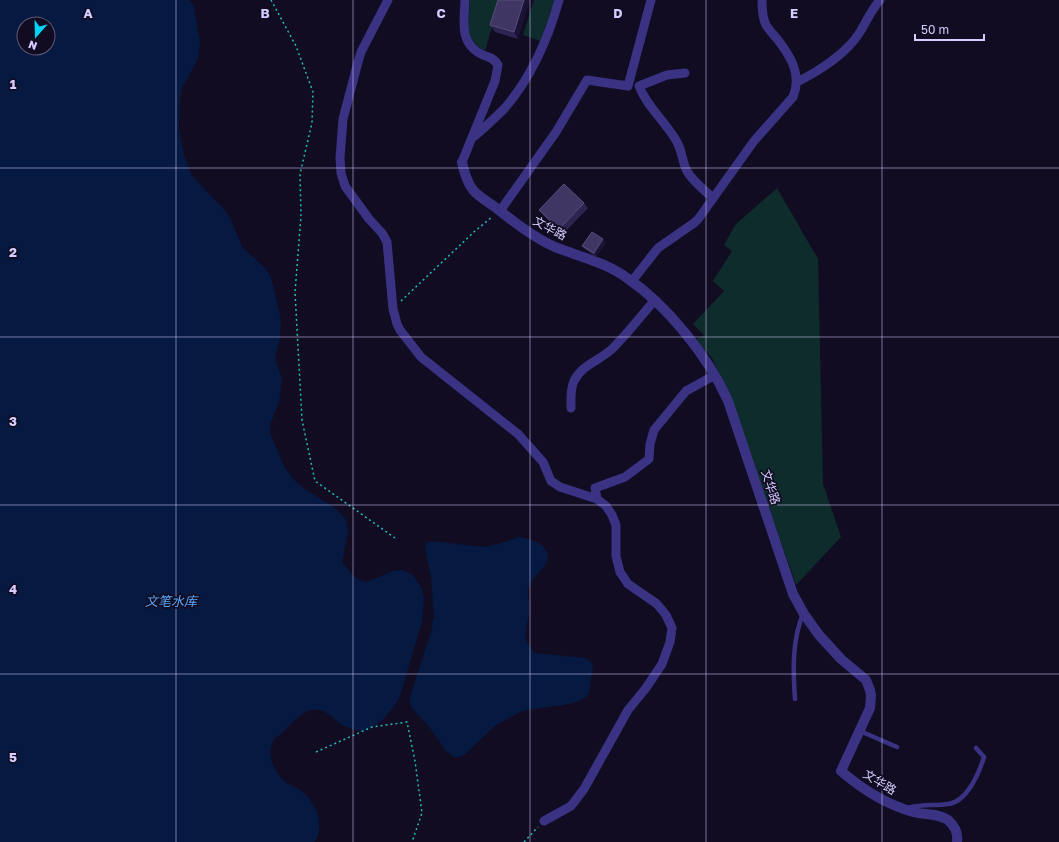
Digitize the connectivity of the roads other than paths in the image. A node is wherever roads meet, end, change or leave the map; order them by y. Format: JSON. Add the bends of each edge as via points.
{"nodes":[{"id":1,"x":388,"y":0,"type":"edge"},
{"id":2,"x":465,"y":0,"type":"edge"},
{"id":3,"x":559,"y":0,"type":"edge"},
{"id":4,"x":651,"y":0,"type":"edge"},
{"id":5,"x":762,"y":0,"type":"edge"},
{"id":6,"x":880,"y":0,"type":"edge"},
{"id":7,"x":685,"y":73,"type":"dead end"},
{"id":8,"x":797,"y":82,"type":"junction"},
{"id":9,"x":472,"y":140,"type":"junction"},
{"id":10,"x":462,"y":162,"type":"joint"},
{"id":11,"x":713,"y":198,"type":"junction"},
{"id":12,"x":500,"y":210,"type":"junction"},
{"id":13,"x":632,"y":281,"type":"junction"},
{"id":14,"x":654,"y":301,"type":"junction"},
{"id":15,"x":715,"y":375,"type":"junction"},
{"id":16,"x":571,"y":408,"type":"dead end"},
{"id":17,"x":597,"y":499,"type":"junction"},
{"id":18,"x":803,"y":612,"type":"junction"},
{"id":19,"x":795,"y":699,"type":"dead end"},
{"id":20,"x":860,"y":732,"type":"junction"},
{"id":21,"x":897,"y":747,"type":"dead end"},
{"id":22,"x":976,"y":748,"type":"dead end"},
{"id":23,"x":904,"y":809,"type":"junction"},
{"id":24,"x":544,"y":821,"type":"road end"},
{"id":25,"x":957,"y":842,"type":"edge"}],
"edges":[{"from":1,"to":17,"type":"street","via":[[358,62],[344,119],[340,158],[345,186],[387,242],[393,309],[397,324],[421,357],[518,434],[543,462],[551,481],[560,487]]},
{"from":2,"to":9,"type":"street","via":[[464,32],[467,42],[476,52],[494,60],[498,65],[496,81]]},
{"from":3,"to":9,"type":"street","via":[[544,45],[527,76],[504,108]]},
{"from":4,"to":12,"type":"street","via":[[628,86],[587,80],[556,132]]},
{"from":5,"to":8,"type":"street","via":[[766,25],[792,62]]},
{"from":6,"to":8,"type":"street","via":[[847,48],[814,74]]},
{"from":7,"to":11,"type":"street","via":[[667,75],[639,86],[643,96],[677,142],[688,173]]},
{"from":8,"to":11,"type":"street","via":[[791,100],[754,141]]},
{"from":9,"to":10,"type":"street"},
{"from":10,"to":12,"type":"street","name":"文华路","via":[[466,178],[475,192]]},
{"from":11,"to":13,"type":"street","via":[[694,223],[658,248]]},
{"from":12,"to":13,"type":"street","name":"文华路","via":[[526,231],[547,243],[606,265]]},
{"from":13,"to":14,"type":"street","name":"文华路"},
{"from":14,"to":15,"type":"street","name":"文华路","via":[[686,335]]},
{"from":14,"to":16,"type":"street","via":[[613,348],[589,364],[574,380]]},
{"from":15,"to":17,"type":"street","via":[[686,391],[652,434],[648,459],[625,477],[595,488]]},
{"from":15,"to":18,"type":"street","name":"文华路","via":[[728,401],[787,579]]},
{"from":17,"to":24,"type":"street","via":[[606,506],[616,526],[616,556],[620,572],[628,584],[662,609],[670,621],[672,635],[659,670],[628,710],[580,795],[571,806]]},
{"from":18,"to":19,"type":"lane","via":[[795,649]]},
{"from":18,"to":20,"type":"street","name":"文华路","via":[[819,635],[841,659],[866,680],[871,696],[870,708]]},
{"from":20,"to":21,"type":"lane"},
{"from":20,"to":23,"type":"street","name":"文华路","via":[[841,771],[869,793]]},
{"from":22,"to":23,"type":"lane","via":[[984,757],[970,788],[962,797],[950,804],[920,805]]},
{"from":23,"to":25,"type":"street","name":"文华路","via":[[947,820],[954,827]]}]}
